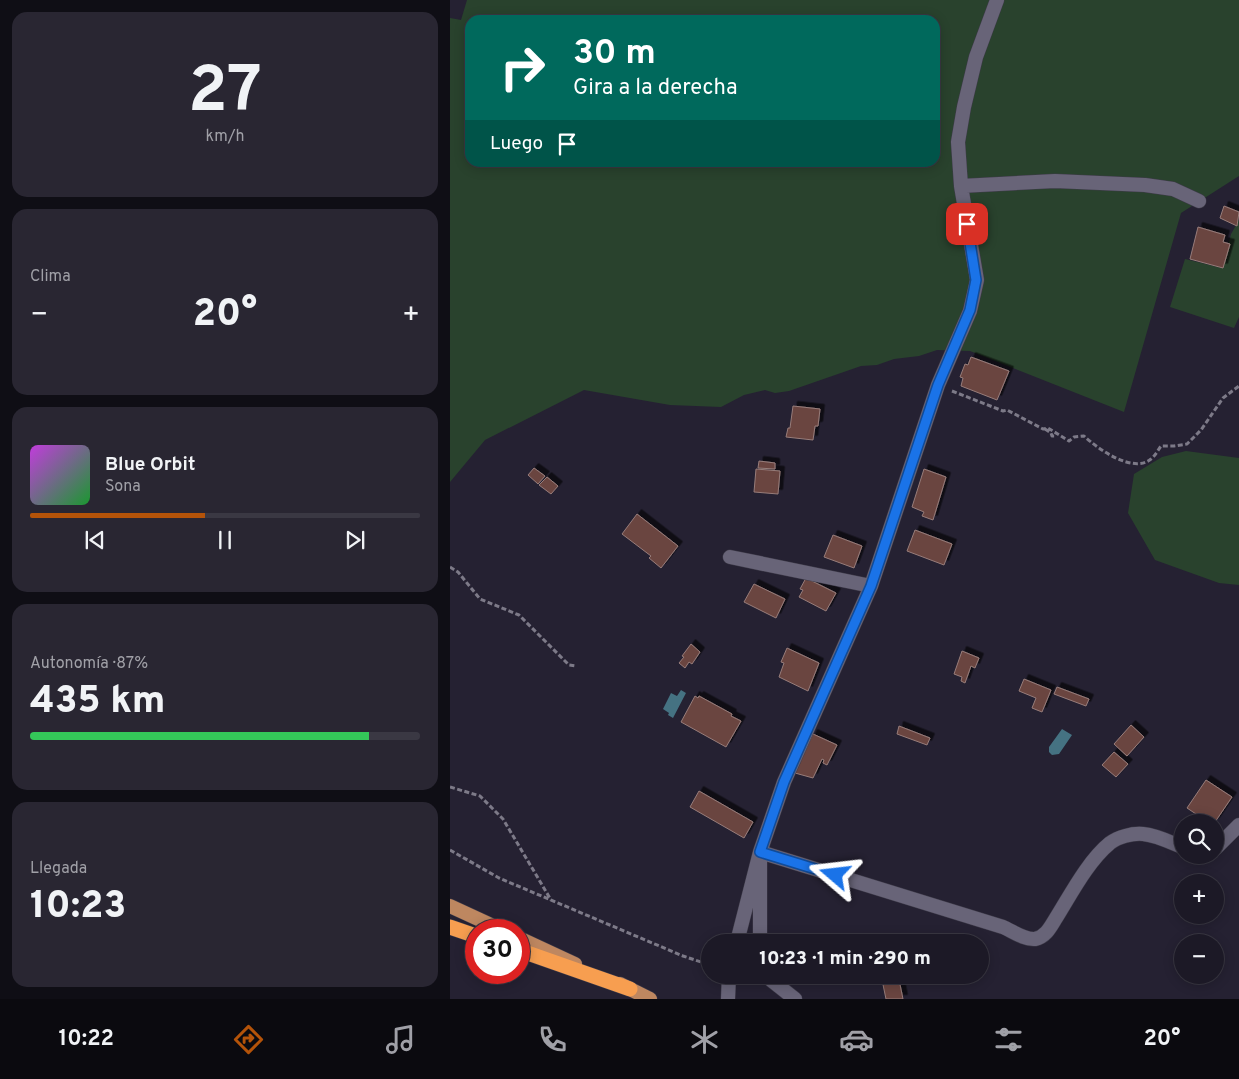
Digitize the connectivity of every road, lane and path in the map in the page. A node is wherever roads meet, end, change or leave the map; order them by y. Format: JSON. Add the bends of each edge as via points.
{"nodes":[{"id":1,"x":997,"y":0,"type":"edge"},
{"id":2,"x":961,"y":186,"type":"junction"},
{"id":3,"x":1199,"y":202,"type":"dead end"},
{"id":4,"x":938,"y":385,"type":"junction"},
{"id":5,"x":1239,"y":386,"type":"edge"},
{"id":6,"x":730,"y":557,"type":"dead end"},
{"id":7,"x":450,"y":567,"type":"edge"},
{"id":8,"x":871,"y":586,"type":"junction"},
{"id":9,"x":576,"y":666,"type":"dead end"},
{"id":10,"x":450,"y":787,"type":"edge"},
{"id":11,"x":1239,"y":825,"type":"edge"},
{"id":12,"x":1224,"y":840,"type":"edge"},
{"id":13,"x":1174,"y":844,"type":"edge"},
{"id":14,"x":450,"y":850,"type":"edge"},
{"id":15,"x":760,"y":852,"type":"junction"},
{"id":16,"x":552,"y":900,"type":"junction"},
{"id":17,"x":450,"y":906,"type":"edge"},
{"id":18,"x":478,"y":919,"type":"edge"},
{"id":19,"x":450,"y":927,"type":"edge"},
{"id":20,"x":465,"y":932,"type":"edge"},
{"id":21,"x":738,"y":934,"type":"edge"},
{"id":22,"x":760,"y":934,"type":"edge"},
{"id":23,"x":530,"y":943,"type":"edge"},
{"id":24,"x":530,"y":954,"type":"edge"},
{"id":25,"x":701,"y":962,"type":"edge"},
{"id":26,"x":729,"y":984,"type":"edge"},
{"id":27,"x":776,"y":984,"type":"edge"},
{"id":28,"x":630,"y":989,"type":"junction"},
{"id":29,"x":650,"y":999,"type":"edge"},
{"id":30,"x":728,"y":999,"type":"edge"},
{"id":31,"x":795,"y":999,"type":"edge"}],
"edges":[{"from":1,"to":2,"type":"street","via":[[976,57],[964,107],[958,142]]},
{"from":2,"to":3,"type":"street","via":[[1056,181],[1145,185],[1173,189]]},
{"from":2,"to":4,"type":"street","via":[[976,280],[970,310]]},
{"from":4,"to":5,"type":"path","via":[[1007,410],[1069,441],[1084,436],[1113,457],[1130,464],[1147,461],[1161,446],[1186,444],[1201,430],[1223,398]]},
{"from":4,"to":8,"type":"street"},
{"from":6,"to":8,"type":"street"},
{"from":7,"to":9,"type":"path","via":[[480,599],[519,615],[569,665]]},
{"from":8,"to":15,"type":"street","via":[[784,782]]},
{"from":10,"to":16,"type":"path","via":[[480,796],[503,819]]},
{"from":11,"to":12,"type":"street"},
{"from":13,"to":15,"type":"street","via":[[1143,834],[1111,842],[1076,885],[1045,934],[1035,939]]},
{"from":14,"to":16,"type":"path","via":[[500,878]]},
{"from":15,"to":21,"type":"street"},
{"from":15,"to":22,"type":"street"},
{"from":16,"to":25,"type":"path"},
{"from":17,"to":18,"type":"main road"},
{"from":19,"to":20,"type":"highway"},
{"from":23,"to":28,"type":"main road"},
{"from":24,"to":28,"type":"highway"},
{"from":26,"to":30,"type":"street"},
{"from":27,"to":31,"type":"street"},
{"from":28,"to":29,"type":"main road"}]}
